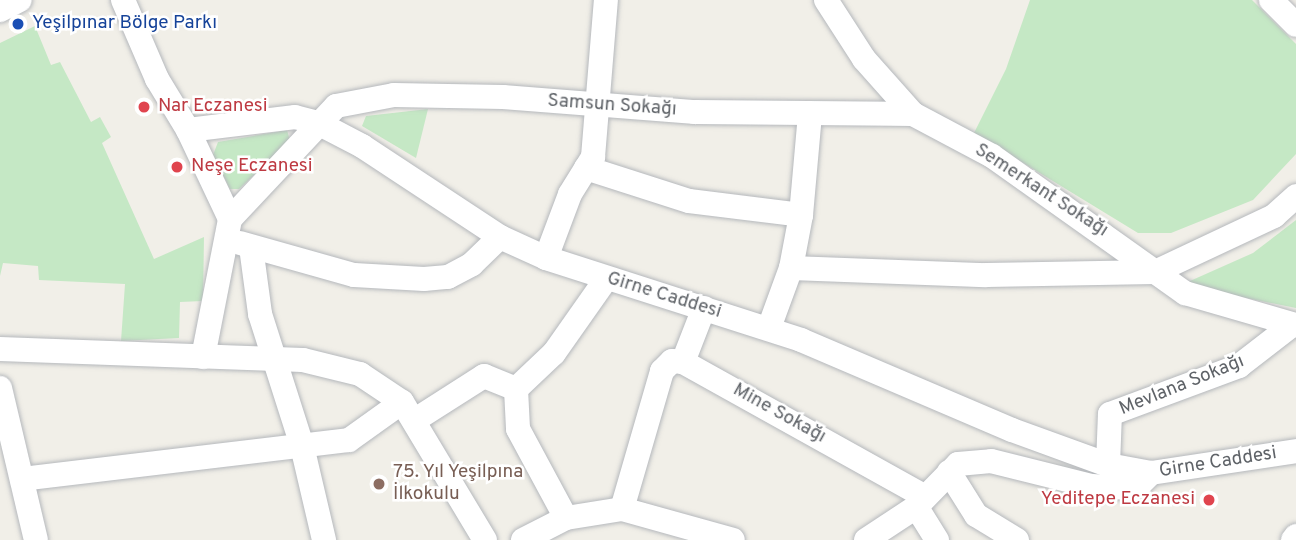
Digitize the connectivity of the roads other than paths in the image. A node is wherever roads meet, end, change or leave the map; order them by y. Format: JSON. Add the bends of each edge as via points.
{"nodes":[{"id":1,"x":20,"y":0,"type":"edge"},
{"id":2,"x":123,"y":0,"type":"edge"},
{"id":3,"x":606,"y":0,"type":"edge"},
{"id":4,"x":825,"y":0,"type":"edge"},
{"id":5,"x":1271,"y":0,"type":"edge"},
{"id":6,"x":0,"y":10,"type":"edge"},
{"id":7,"x":1296,"y":25,"type":"edge"},
{"id":8,"x":599,"y":106,"type":"junction"},
{"id":9,"x":914,"y":114,"type":"junction"},
{"id":10,"x":810,"y":115,"type":"junction"},
{"id":11,"x":318,"y":123,"type":"junction"},
{"id":12,"x":188,"y":130,"type":"junction"},
{"id":13,"x":586,"y":168,"type":"junction"},
{"id":14,"x":1296,"y":196,"type":"edge"},
{"id":15,"x":801,"y":215,"type":"junction"},
{"id":16,"x":237,"y":235,"type":"junction"},
{"id":17,"x":500,"y":237,"type":"junction"},
{"id":18,"x":546,"y":258,"type":"junction"},
{"id":19,"x":791,"y":268,"type":"junction"},
{"id":20,"x":1155,"y":272,"type":"junction"},
{"id":21,"x":606,"y":279,"type":"junction"},
{"id":22,"x":704,"y":308,"type":"junction"},
{"id":23,"x":1294,"y":325,"type":"edge"},
{"id":24,"x":769,"y":328,"type":"junction"},
{"id":25,"x":0,"y":349,"type":"edge"},
{"id":26,"x":203,"y":357,"type":"junction"},
{"id":27,"x":277,"y":359,"type":"junction"},
{"id":28,"x":683,"y":362,"type":"junction"},
{"id":29,"x":0,"y":388,"type":"edge"},
{"id":30,"x":516,"y":389,"type":"junction"},
{"id":31,"x":408,"y":411,"type":"junction"},
{"id":32,"x":302,"y":446,"type":"junction"},
{"id":33,"x":1296,"y":452,"type":"edge"},
{"id":34,"x":1108,"y":465,"type":"junction"},
{"id":35,"x":949,"y":472,"type":"junction"},
{"id":36,"x":1151,"y":473,"type":"junction"},
{"id":37,"x":22,"y":479,"type":"junction"},
{"id":38,"x":920,"y":501,"type":"junction"},
{"id":39,"x":622,"y":509,"type":"junction"},
{"id":40,"x":566,"y":519,"type":"junction"},
{"id":41,"x":719,"y":539,"type":"edge"},
{"id":42,"x":36,"y":540,"type":"edge"},
{"id":43,"x":324,"y":540,"type":"edge"},
{"id":44,"x":485,"y":540,"type":"edge"},
{"id":45,"x":523,"y":540,"type":"edge"},
{"id":46,"x":866,"y":540,"type":"edge"},
{"id":47,"x":937,"y":540,"type":"edge"},
{"id":48,"x":1017,"y":540,"type":"edge"}],
"edges":[{"from":1,"to":6,"type":"street"},
{"from":2,"to":12,"type":"street","via":[[157,79]]},
{"from":3,"to":8,"type":"street"},
{"from":4,"to":9,"type":"street","name":"Semerkant Sokağı","via":[[864,59]]},
{"from":5,"to":7,"type":"street"},
{"from":8,"to":10,"type":"street","name":"Samsun Sokağı"},
{"from":8,"to":11,"type":"street","name":"Samsun Sokağı","via":[[503,97],[394,95],[336,106]]},
{"from":8,"to":13,"type":"street","via":[[597,136]]},
{"from":9,"to":10,"type":"street","name":"Samsun Sokağı"},
{"from":9,"to":20,"type":"street","name":"Semerkant Sokağı","via":[[992,156]]},
{"from":10,"to":15,"type":"street"},
{"from":11,"to":12,"type":"street","name":"Girne Caddesi","via":[[295,117]]},
{"from":11,"to":16,"type":"street","name":"Samsun Sokağı"},
{"from":11,"to":17,"type":"street","name":"Girne Caddesi","via":[[362,146]]},
{"from":12,"to":16,"type":"street"},
{"from":13,"to":15,"type":"street","via":[[689,201]]},
{"from":13,"to":18,"type":"street","via":[[570,194]]},
{"from":14,"to":20,"type":"street","via":[[1274,216]]},
{"from":15,"to":19,"type":"street"},
{"from":16,"to":17,"type":"street","via":[[355,275],[424,279],[448,277],[472,264]]},
{"from":16,"to":26,"type":"street","via":[[218,271]]},
{"from":16,"to":27,"type":"street"},
{"from":17,"to":18,"type":"street","name":"Girne Caddesi"},
{"from":18,"to":21,"type":"street","name":"Girne Caddesi"},
{"from":19,"to":20,"type":"street","via":[[986,275]]},
{"from":19,"to":24,"type":"street"},
{"from":20,"to":23,"type":"street","name":"Semerkant Sokağı","via":[[1185,293]]},
{"from":21,"to":22,"type":"street","name":"Girne Caddesi"},
{"from":21,"to":30,"type":"street","via":[[554,353]]},
{"from":22,"to":24,"type":"street","name":"Girne Caddesi"},
{"from":22,"to":28,"type":"street"},
{"from":23,"to":34,"type":"street","name":"Mevlana Sokağı","via":[[1240,366],[1110,414]]},
{"from":24,"to":34,"type":"street","name":"Girne Caddesi","via":[[911,383],[1012,430]]},
{"from":25,"to":26,"type":"street"},
{"from":26,"to":27,"type":"street"},
{"from":27,"to":31,"type":"street","via":[[332,363],[360,374]]},
{"from":27,"to":32,"type":"street"},
{"from":28,"to":38,"type":"street","name":"Mine Sokağı"},
{"from":28,"to":39,"type":"street","via":[[672,361],[662,371]]},
{"from":29,"to":37,"type":"street"},
{"from":30,"to":31,"type":"street","via":[[484,376]]},
{"from":30,"to":40,"type":"street","via":[[518,429]]},
{"from":31,"to":32,"type":"street","via":[[349,440]]},
{"from":31,"to":44,"type":"street"},
{"from":32,"to":37,"type":"street"},
{"from":32,"to":43,"type":"street"},
{"from":33,"to":36,"type":"street","name":"Girne Caddesi"},
{"from":34,"to":36,"type":"street","name":"Girne Caddesi"},
{"from":35,"to":36,"type":"street","via":[[958,464],[991,461],[1091,486],[1127,488]]},
{"from":35,"to":38,"type":"street"},
{"from":35,"to":48,"type":"street","via":[[976,515]]},
{"from":37,"to":42,"type":"street"},
{"from":38,"to":46,"type":"street"},
{"from":38,"to":47,"type":"street"},
{"from":39,"to":40,"type":"street"},
{"from":39,"to":41,"type":"street"},
{"from":40,"to":45,"type":"street"}]}
